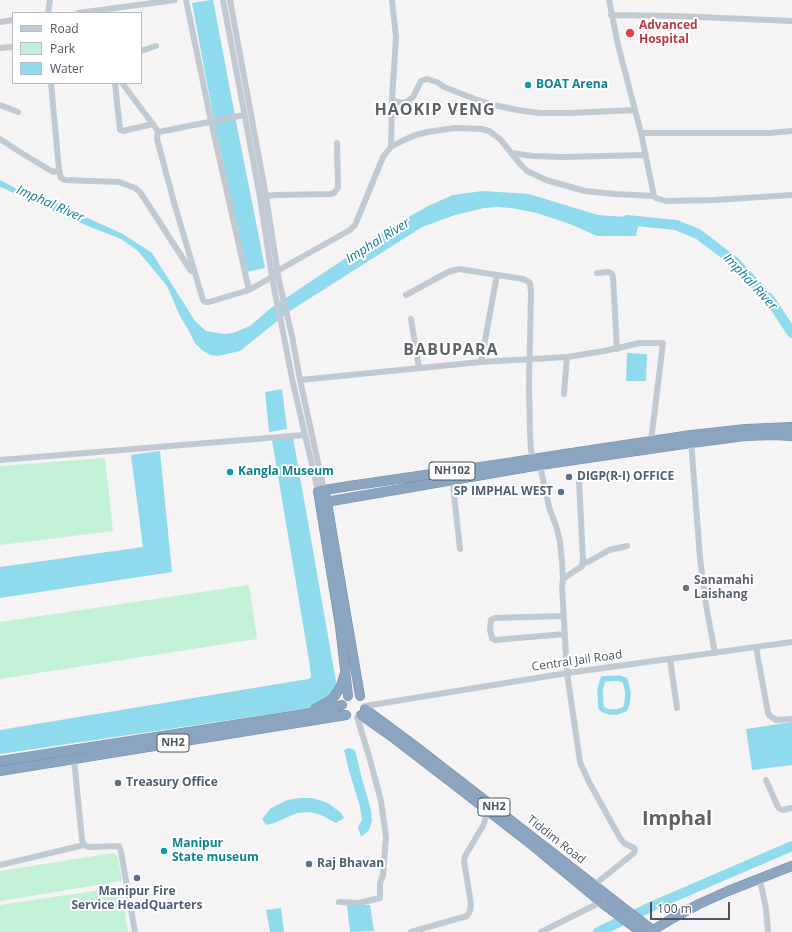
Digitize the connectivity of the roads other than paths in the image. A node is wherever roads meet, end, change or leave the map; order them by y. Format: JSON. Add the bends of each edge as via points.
{"nodes":[{"id":1,"x":50,"y":0,"type":"edge"},
{"id":2,"x":175,"y":0,"type":"edge"},
{"id":3,"x":186,"y":0,"type":"edge"},
{"id":4,"x":223,"y":0,"type":"edge"},
{"id":5,"x":230,"y":0,"type":"edge"},
{"id":6,"x":392,"y":0,"type":"edge"},
{"id":7,"x":609,"y":0,"type":"edge"},
{"id":8,"x":48,"y":12,"type":"edge"},
{"id":9,"x":85,"y":12,"type":"edge"},
{"id":10,"x":611,"y":15,"type":"junction"},
{"id":11,"x":12,"y":20,"type":"edge"},
{"id":12,"x":792,"y":21,"type":"edge"},
{"id":13,"x":0,"y":22,"type":"edge"},
{"id":14,"x":156,"y":46,"type":"dead end"},
{"id":15,"x":12,"y":47,"type":"edge"},
{"id":16,"x":0,"y":48,"type":"edge"},
{"id":17,"x":142,"y":51,"type":"edge"},
{"id":18,"x":51,"y":84,"type":"edge"},
{"id":19,"x":115,"y":84,"type":"edge"},
{"id":20,"x":123,"y":84,"type":"edge"},
{"id":21,"x":392,"y":100,"type":"junction"},
{"id":22,"x":0,"y":105,"type":"edge"},
{"id":23,"x":636,"y":110,"type":"junction"},
{"id":24,"x":18,"y":112,"type":"dead end"},
{"id":25,"x":244,"y":115,"type":"junction"},
{"id":26,"x":211,"y":121,"type":"junction"},
{"id":27,"x":153,"y":124,"type":"junction"},
{"id":28,"x":158,"y":132,"type":"junction"},
{"id":29,"x":792,"y":132,"type":"edge"},
{"id":30,"x":641,"y":133,"type":"junction"},
{"id":31,"x":0,"y":139,"type":"edge"},
{"id":32,"x":337,"y":143,"type":"dead end"},
{"id":33,"x":391,"y":147,"type":"junction"},
{"id":34,"x":511,"y":153,"type":"junction"},
{"id":35,"x":646,"y":155,"type":"junction"},
{"id":36,"x":59,"y":170,"type":"junction"},
{"id":37,"x":792,"y":195,"type":"edge"},
{"id":38,"x":266,"y":196,"type":"junction"},
{"id":39,"x":654,"y":196,"type":"junction"},
{"id":40,"x":277,"y":271,"type":"junction"},
{"id":41,"x":597,"y":273,"type":"dead end"},
{"id":42,"x":497,"y":275,"type":"junction"},
{"id":43,"x":196,"y":278,"type":"junction"},
{"id":44,"x":275,"y":280,"type":"junction"},
{"id":45,"x":249,"y":290,"type":"junction"},
{"id":46,"x":406,"y":295,"type":"dead end"},
{"id":47,"x":411,"y":320,"type":"dead end"},
{"id":48,"x":616,"y":349,"type":"junction"},
{"id":49,"x":567,"y":357,"type":"junction"},
{"id":50,"x":530,"y":359,"type":"junction"},
{"id":51,"x":481,"y":362,"type":"junction"},
{"id":52,"x":419,"y":368,"type":"junction"},
{"id":53,"x":300,"y":380,"type":"junction"},
{"id":54,"x":564,"y":394,"type":"dead end"},
{"id":55,"x":792,"y":428,"type":"edge"},
{"id":56,"x":304,"y":434,"type":"junction"},
{"id":57,"x":792,"y":436,"type":"edge"},
{"id":58,"x":691,"y":439,"type":"junction"},
{"id":59,"x":651,"y":441,"type":"junction"},
{"id":60,"x":0,"y":460,"type":"edge"},
{"id":61,"x":536,"y":462,"type":"junction"},
{"id":62,"x":452,"y":476,"type":"junction"},
{"id":63,"x":398,"y":479,"type":"junction"},
{"id":64,"x":579,"y":480,"type":"dead end"},
{"id":65,"x":399,"y":488,"type":"junction"},
{"id":66,"x":321,"y":490,"type":"junction"},
{"id":67,"x":323,"y":502,"type":"junction"},
{"id":68,"x":627,"y":546,"type":"dead end"},
{"id":69,"x":460,"y":549,"type":"dead end"},
{"id":70,"x":582,"y":564,"type":"junction"},
{"id":71,"x":562,"y":579,"type":"junction"},
{"id":72,"x":563,"y":616,"type":"junction"},
{"id":73,"x":565,"y":634,"type":"junction"},
{"id":74,"x":792,"y":642,"type":"edge"},
{"id":75,"x":756,"y":647,"type":"junction"},
{"id":76,"x":716,"y":653,"type":"junction"},
{"id":77,"x":670,"y":659,"type":"junction"},
{"id":78,"x":345,"y":671,"type":"junction"},
{"id":79,"x":567,"y":673,"type":"junction"},
{"id":80,"x":348,"y":696,"type":"junction"},
{"id":81,"x":360,"y":696,"type":"junction"},
{"id":82,"x":342,"y":705,"type":"junction"},
{"id":83,"x":677,"y":708,"type":"dead end"},
{"id":84,"x":362,"y":712,"type":"junction"},
{"id":85,"x":305,"y":714,"type":"junction"},
{"id":86,"x":346,"y":715,"type":"junction"},
{"id":87,"x":792,"y":719,"type":"edge"},
{"id":88,"x":74,"y":759,"type":"junction"},
{"id":89,"x":0,"y":761,"type":"edge"},
{"id":90,"x":0,"y":771,"type":"edge"},
{"id":91,"x":766,"y":780,"type":"dead end"},
{"id":92,"x":490,"y":808,"type":"junction"},
{"id":93,"x":792,"y":808,"type":"edge"},
{"id":94,"x":84,"y":845,"type":"junction"},
{"id":95,"x":0,"y":865,"type":"edge"},
{"id":96,"x":792,"y":866,"type":"edge"},
{"id":97,"x":594,"y":885,"type":"junction"},
{"id":98,"x":761,"y":885,"type":"dead end"},
{"id":99,"x":609,"y":897,"type":"junction"},
{"id":100,"x":340,"y":902,"type":"dead end"},
{"id":101,"x":602,"y":903,"type":"junction"},
{"id":102,"x":617,"y":909,"type":"junction"},
{"id":103,"x":648,"y":930,"type":"edge"},
{"id":104,"x":135,"y":932,"type":"edge"},
{"id":105,"x":411,"y":932,"type":"edge"},
{"id":106,"x":541,"y":932,"type":"edge"},
{"id":107,"x":768,"y":932,"type":"edge"}],
"edges":[{"from":1,"to":8,"type":"street"},
{"from":2,"to":9,"type":"street"},
{"from":3,"to":26,"type":"street"},
{"from":4,"to":25,"type":"street"},
{"from":5,"to":38,"type":"street"},
{"from":6,"to":21,"type":"street","via":[[396,37]]},
{"from":7,"to":10,"type":"street"},
{"from":10,"to":12,"type":"street"},
{"from":10,"to":23,"type":"street"},
{"from":11,"to":13,"type":"street"},
{"from":14,"to":17,"type":"street"},
{"from":15,"to":16,"type":"street"},
{"from":18,"to":36,"type":"street"},
{"from":19,"to":27,"type":"street","via":[[120,130]]},
{"from":20,"to":27,"type":"street"},
{"from":21,"to":23,"type":"street","via":[[402,103],[408,101],[421,81],[427,79],[475,99],[517,110],[555,113]]},
{"from":21,"to":33,"type":"street"},
{"from":22,"to":24,"type":"street"},
{"from":23,"to":30,"type":"street"},
{"from":25,"to":26,"type":"street"},
{"from":25,"to":44,"type":"street"},
{"from":26,"to":28,"type":"street"},
{"from":26,"to":45,"type":"street"},
{"from":27,"to":28,"type":"street"},
{"from":28,"to":43,"type":"street","via":[[157,139]]},
{"from":29,"to":30,"type":"street"},
{"from":30,"to":35,"type":"street"},
{"from":31,"to":36,"type":"street","via":[[53,172]]},
{"from":32,"to":38,"type":"street","via":[[338,188],[334,193]]},
{"from":33,"to":34,"type":"street","via":[[427,132],[476,128],[495,135]]},
{"from":33,"to":40,"type":"street","via":[[383,156],[355,225]]},
{"from":34,"to":35,"type":"street","via":[[563,157]]},
{"from":34,"to":39,"type":"street","via":[[527,171],[546,180],[585,190]]},
{"from":35,"to":39,"type":"street"},
{"from":36,"to":43,"type":"street","via":[[61,178],[65,180],[119,182],[135,188]]},
{"from":37,"to":39,"type":"street","via":[[666,201]]},
{"from":38,"to":40,"type":"street"},
{"from":40,"to":44,"type":"street"},
{"from":41,"to":48,"type":"street","via":[[610,272],[613,277]]},
{"from":42,"to":46,"type":"street","via":[[454,270]]},
{"from":42,"to":50,"type":"street","via":[[523,279],[531,287]]},
{"from":42,"to":51,"type":"street"},
{"from":43,"to":45,"type":"street","via":[[202,298],[206,302]]},
{"from":44,"to":45,"type":"street"},
{"from":44,"to":53,"type":"street","via":[[292,336]]},
{"from":44,"to":56,"type":"street"},
{"from":47,"to":52,"type":"street"},
{"from":48,"to":49,"type":"street"},
{"from":48,"to":59,"type":"street","via":[[640,343],[663,343]]},
{"from":49,"to":50,"type":"street"},
{"from":49,"to":54,"type":"street"},
{"from":50,"to":51,"type":"street"},
{"from":50,"to":61,"type":"street","via":[[530,433],[531,450]]},
{"from":51,"to":52,"type":"street"},
{"from":52,"to":53,"type":"street"},
{"from":53,"to":66,"type":"street"},
{"from":55,"to":58,"type":"highway","number":"NH102","via":[[746,429]]},
{"from":56,"to":60,"type":"street"},
{"from":56,"to":66,"type":"street"},
{"from":57,"to":58,"type":"highway","number":"NH102"},
{"from":58,"to":59,"type":"highway","number":"NH102"},
{"from":58,"to":61,"type":"highway","number":"NH102"},
{"from":58,"to":76,"type":"street","via":[[706,606]]},
{"from":59,"to":61,"type":"highway","number":"NH102","via":[[565,454]]},
{"from":61,"to":62,"type":"highway","number":"NH102"},
{"from":61,"to":71,"type":"street","via":[[560,542]]},
{"from":62,"to":63,"type":"highway","number":"NH102"},
{"from":62,"to":65,"type":"highway","number":"NH102"},
{"from":62,"to":69,"type":"street"},
{"from":63,"to":65,"type":"highway"},
{"from":63,"to":66,"type":"highway","number":"NH102"},
{"from":64,"to":70,"type":"street"},
{"from":65,"to":67,"type":"highway","number":"NH102"},
{"from":66,"to":67,"type":"highway"},
{"from":67,"to":78,"type":"highway"},
{"from":67,"to":81,"type":"highway"},
{"from":68,"to":70,"type":"street","via":[[609,550]]},
{"from":70,"to":71,"type":"street"},
{"from":71,"to":72,"type":"street"},
{"from":72,"to":73,"type":"street"},
{"from":72,"to":73,"type":"street","via":[[494,618],[491,620],[490,630],[495,640]]},
{"from":73,"to":79,"type":"street"},
{"from":74,"to":75,"type":"street","name":"Central Jail Road"},
{"from":75,"to":76,"type":"street","name":"Central Jail Road"},
{"from":75,"to":87,"type":"street","via":[[768,713],[776,720]]},
{"from":76,"to":77,"type":"street","name":"Central Jail Road"},
{"from":77,"to":79,"type":"street","name":"Central Jail Road"},
{"from":77,"to":83,"type":"street"},
{"from":78,"to":80,"type":"highway"},
{"from":78,"to":85,"type":"highway","via":[[341,686],[334,697]]},
{"from":79,"to":84,"type":"street","name":"Central Jail Road"},
{"from":79,"to":97,"type":"street","via":[[580,762],[620,838],[635,850]]},
{"from":80,"to":81,"type":"highway"},
{"from":80,"to":82,"type":"highway"},
{"from":81,"to":84,"type":"highway","number":"NH2","via":[[365,702]]},
{"from":82,"to":85,"type":"highway","number":"NH2"},
{"from":82,"to":86,"type":"highway"},
{"from":84,"to":86,"type":"highway","number":"NH2","via":[[353,718]]},
{"from":84,"to":92,"type":"highway","number":"NH2"},
{"from":84,"to":100,"type":"street","via":[[386,837],[383,874],[380,898],[359,903]]},
{"from":85,"to":89,"type":"highway","number":"NH2"},
{"from":86,"to":88,"type":"highway","number":"NH2"},
{"from":88,"to":90,"type":"highway","number":"NH2"},
{"from":88,"to":94,"type":"street"},
{"from":91,"to":93,"type":"street","via":[[778,807]]},
{"from":92,"to":97,"type":"highway","name":"Tiddim Road","number":"NH2"},
{"from":92,"to":101,"type":"highway","number":"NH2"},
{"from":92,"to":105,"type":"street","via":[[483,826],[465,856],[471,904],[467,916]]},
{"from":94,"to":95,"type":"street"},
{"from":94,"to":104,"type":"street","via":[[119,846]]},
{"from":96,"to":103,"type":"highway","via":[[712,898]]},
{"from":97,"to":99,"type":"highway","name":"Tiddim Road","number":"NH2"},
{"from":98,"to":107,"type":"street"},
{"from":99,"to":101,"type":"street"},
{"from":99,"to":102,"type":"highway","name":"Tiddim Road","number":"NH2"},
{"from":101,"to":102,"type":"highway","number":"NH2"},
{"from":101,"to":106,"type":"street"},
{"from":102,"to":103,"type":"highway","number":"NH2"},
{"from":102,"to":103,"type":"highway","name":"Tiddim Road","number":"NH2"}]}
